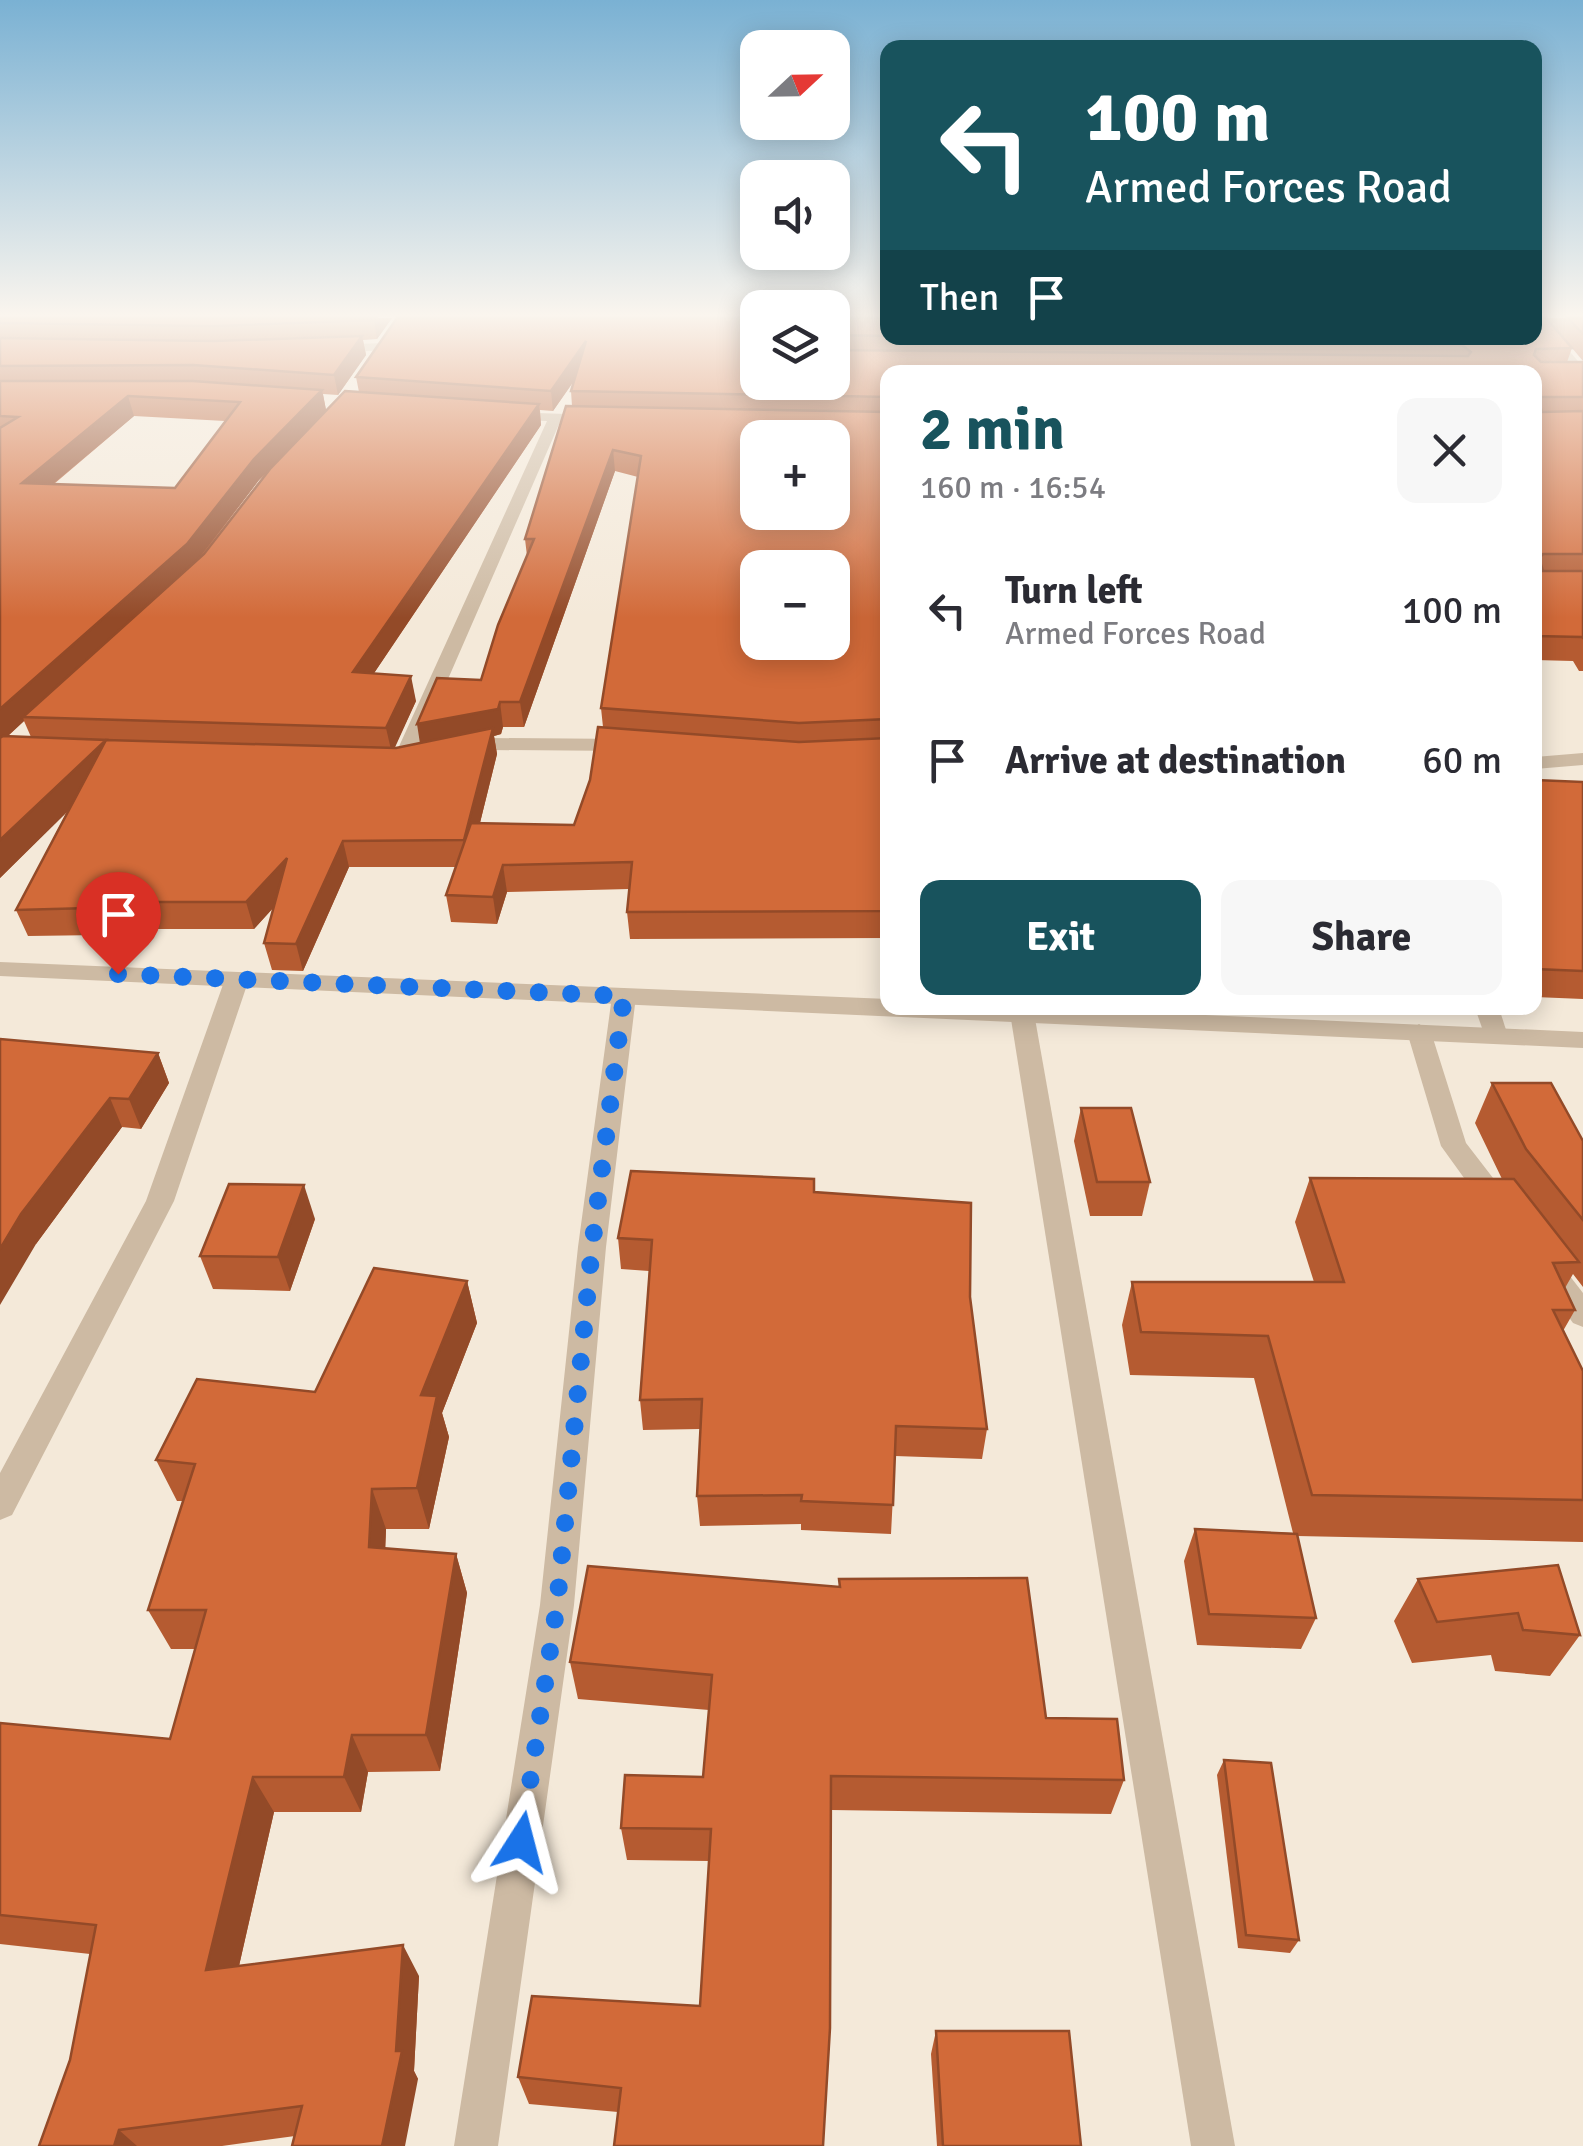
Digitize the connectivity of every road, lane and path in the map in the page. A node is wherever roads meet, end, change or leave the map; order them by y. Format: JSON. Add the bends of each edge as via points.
{"nodes":[{"id":1,"x":544,"y":418,"type":"edge"},
{"id":2,"x":556,"y":419,"type":"junction"},
{"id":3,"x":615,"y":420,"type":"edge"},
{"id":4,"x":646,"y":747,"type":"edge"},
{"id":5,"x":1583,"y":758,"type":"edge"},
{"id":6,"x":1542,"y":762,"type":"edge"},
{"id":7,"x":0,"y":969,"type":"edge"},
{"id":8,"x":237,"y":980,"type":"junction"},
{"id":9,"x":624,"y":996,"type":"junction"},
{"id":10,"x":880,"y":1007,"type":"edge"},
{"id":11,"x":1022,"y":1015,"type":"edge"},
{"id":12,"x":1064,"y":1015,"type":"edge"},
{"id":13,"x":1489,"y":1015,"type":"edge"},
{"id":14,"x":1418,"y":1032,"type":"junction"},
{"id":15,"x":1496,"y":1036,"type":"junction"},
{"id":16,"x":1583,"y":1040,"type":"edge"},
{"id":17,"x":1512,"y":1222,"type":"edge"},
{"id":18,"x":1535,"y":1253,"type":"edge"},
{"id":19,"x":1583,"y":1315,"type":"edge"},
{"id":20,"x":0,"y":1506,"type":"edge"},
{"id":21,"x":476,"y":2146,"type":"edge"},
{"id":22,"x":1212,"y":2146,"type":"edge"}],
"edges":[{"from":1,"to":2,"type":"street"},
{"from":2,"to":3,"type":"street"},
{"from":2,"to":4,"type":"street","via":[[410,761],[491,744]]},
{"from":5,"to":6,"type":"street"},
{"from":7,"to":8,"type":"street"},
{"from":8,"to":9,"type":"street"},
{"from":8,"to":20,"type":"street","via":[[160,1202]]},
{"from":9,"to":10,"type":"street"},
{"from":9,"to":21,"type":"street","via":[[557,1605]]},
{"from":11,"to":22,"type":"street"},
{"from":12,"to":14,"type":"street"},
{"from":13,"to":15,"type":"street"},
{"from":14,"to":15,"type":"street"},
{"from":14,"to":17,"type":"street","via":[[1454,1146]]},
{"from":15,"to":16,"type":"street"},
{"from":18,"to":19,"type":"street"}]}
